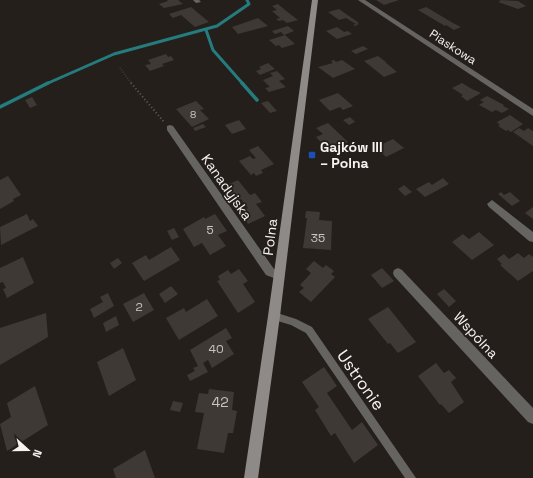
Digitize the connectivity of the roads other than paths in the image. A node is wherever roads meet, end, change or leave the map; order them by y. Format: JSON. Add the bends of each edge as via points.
{"nodes":[{"id":1,"x":314,"y":0,"type":"edge"},
{"id":2,"x":361,"y":0,"type":"edge"},
{"id":3,"x":533,"y":113,"type":"edge"},
{"id":4,"x":170,"y":128,"type":"road end"},
{"id":5,"x":492,"y":204,"type":"dead end"},
{"id":6,"x":533,"y":238,"type":"edge"},
{"id":7,"x":398,"y":273,"type":"dead end"},
{"id":8,"x":279,"y":275,"type":"junction"},
{"id":9,"x":274,"y":316,"type":"junction"},
{"id":10,"x":533,"y":417,"type":"edge"},
{"id":11,"x":251,"y":478,"type":"edge"},
{"id":12,"x":411,"y":478,"type":"edge"}],
"edges":[{"from":1,"to":8,"type":"street","name":"Polna"},
{"from":2,"to":3,"type":"street","name":"Piaskowa"},
{"from":4,"to":8,"type":"street","name":"Kanadyjska","via":[[270,272]]},
{"from":5,"to":6,"type":"street"},
{"from":7,"to":10,"type":"street","name":"Wspólna"},
{"from":8,"to":9,"type":"street","name":"Polna"},
{"from":9,"to":11,"type":"street","name":"Polna"},
{"from":9,"to":12,"type":"lane","name":"Ustronie","via":[[309,330]]}]}
